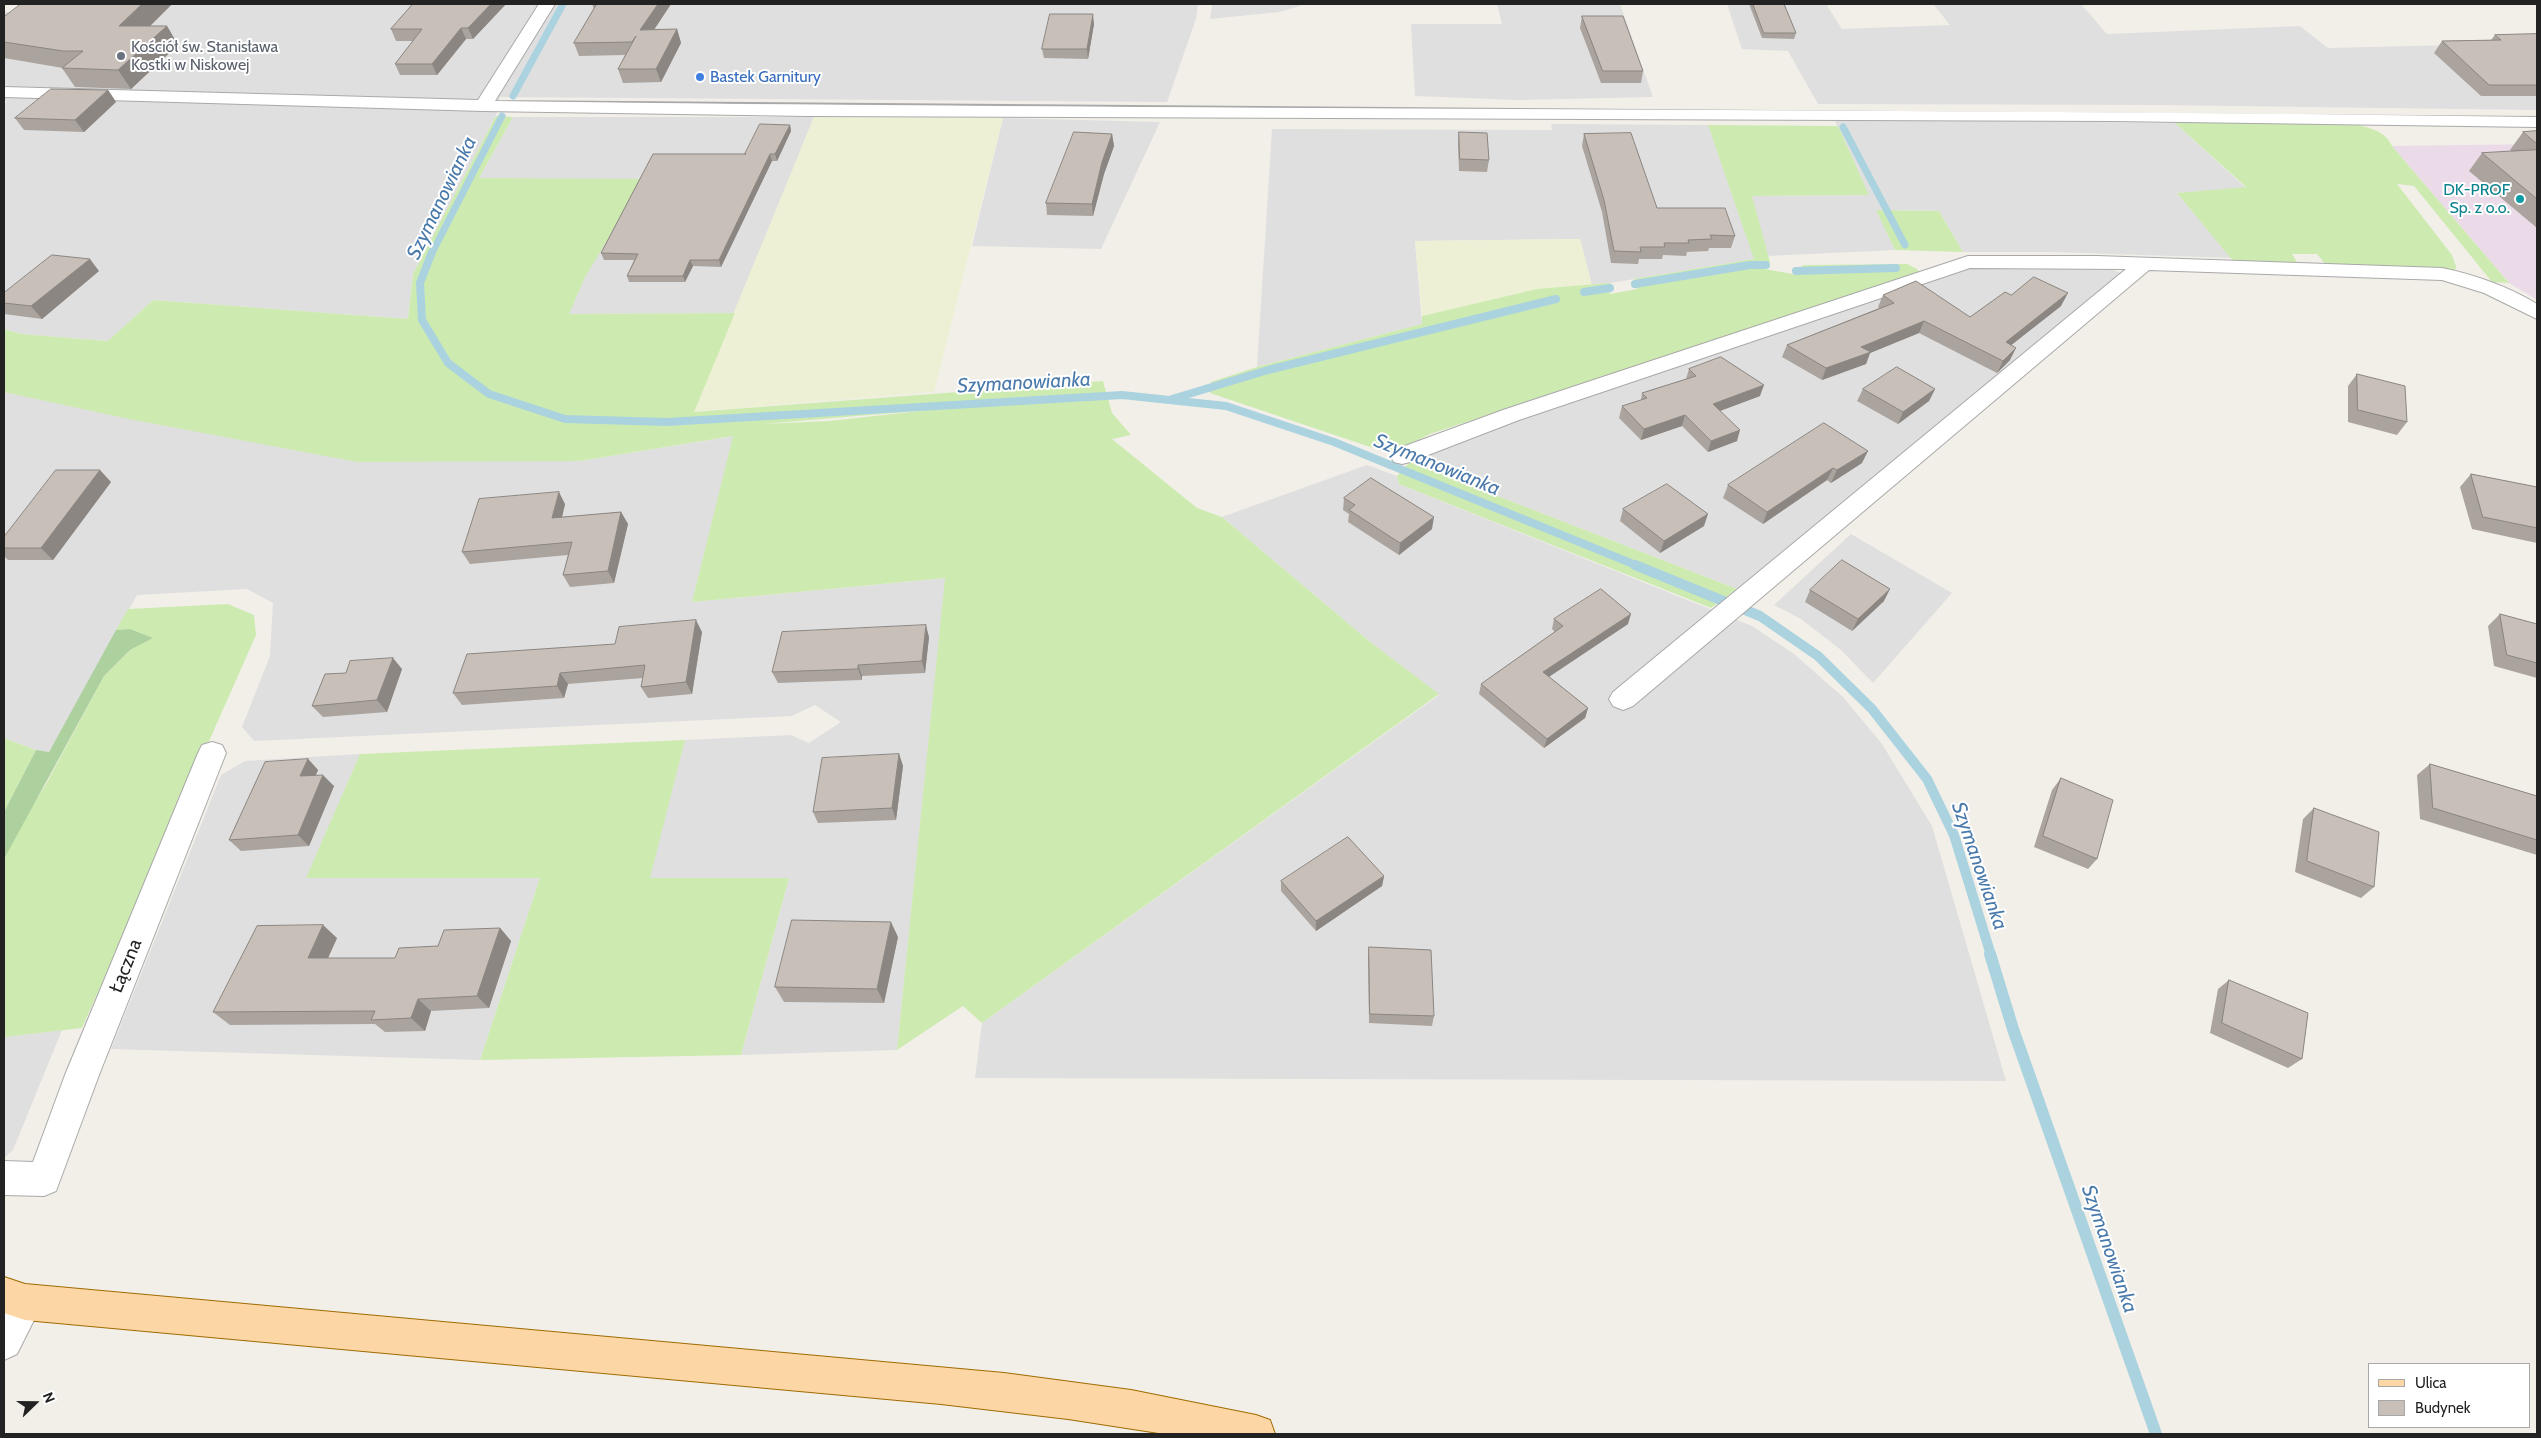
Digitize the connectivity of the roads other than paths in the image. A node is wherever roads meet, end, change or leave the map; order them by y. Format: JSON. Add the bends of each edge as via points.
{"nodes":[{"id":1,"x":546,"y":4,"type":"edge"},
{"id":2,"x":4,"y":92,"type":"edge"},
{"id":3,"x":483,"y":106,"type":"junction"},
{"id":4,"x":2537,"y":122,"type":"edge"},
{"id":5,"x":2143,"y":265,"type":"junction"},
{"id":6,"x":2537,"y":313,"type":"edge"},
{"id":7,"x":1402,"y":456,"type":"dead end"},
{"id":8,"x":1623,"y":699,"type":"dead end"},
{"id":9,"x":212,"y":753,"type":"dead end"},
{"id":10,"x":4,"y":1178,"type":"edge"},
{"id":11,"x":11,"y":1302,"type":"edge"},
{"id":12,"x":4,"y":1342,"type":"edge"},
{"id":13,"x":1256,"y":1434,"type":"edge"}],
"edges":[{"from":1,"to":3,"type":"street"},
{"from":2,"to":3,"type":"street"},
{"from":3,"to":4,"type":"street","via":[[808,111],[2112,116]]},
{"from":5,"to":6,"type":"street","via":[[2442,274],[2479,283],[2514,298]]},
{"from":5,"to":7,"type":"street","via":[[1978,261],[1956,265],[1511,415]]},
{"from":5,"to":8,"type":"street"},
{"from":9,"to":10,"type":"street","name":"Łączna","via":[[82,1075],[44,1179]]},
{"from":11,"to":12,"type":"street"},
{"from":11,"to":13,"type":"main road","via":[[455,1339],[1005,1391],[1196,1420]]}]}
